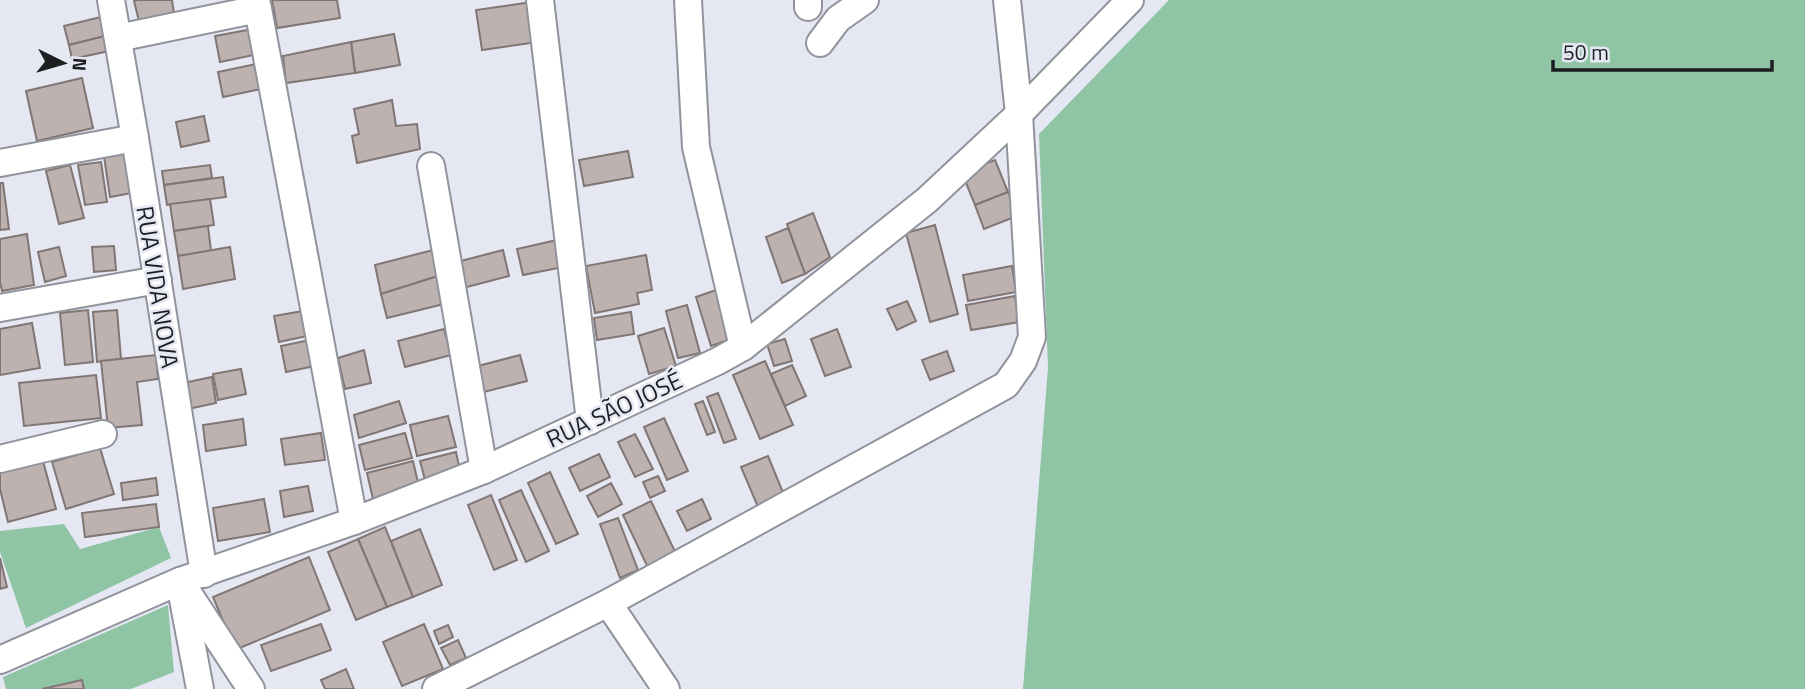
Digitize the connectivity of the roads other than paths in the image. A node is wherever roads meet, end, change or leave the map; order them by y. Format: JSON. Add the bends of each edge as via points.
{"nodes":[{"id":1,"x":111,"y":0,"type":"edge"},
{"id":2,"x":540,"y":0,"type":"edge"},
{"id":3,"x":688,"y":0,"type":"edge"},
{"id":4,"x":865,"y":0,"type":"edge"},
{"id":5,"x":1007,"y":0,"type":"edge"},
{"id":6,"x":1130,"y":0,"type":"edge"},
{"id":7,"x":257,"y":4,"type":"edge"},
{"id":8,"x":118,"y":38,"type":"junction"},
{"id":9,"x":820,"y":43,"type":"dead end"},
{"id":10,"x":1019,"y":114,"type":"junction"},
{"id":11,"x":135,"y":138,"type":"junction"},
{"id":12,"x":0,"y":163,"type":"edge"},
{"id":13,"x":431,"y":166,"type":"dead end"},
{"id":14,"x":158,"y":280,"type":"junction"},
{"id":15,"x":0,"y":308,"type":"edge"},
{"id":16,"x":743,"y":347,"type":"junction"},
{"id":17,"x":590,"y":421,"type":"junction"},
{"id":18,"x":103,"y":434,"type":"dead end"},
{"id":19,"x":0,"y":458,"type":"edge"},
{"id":20,"x":484,"y":470,"type":"junction"},
{"id":21,"x":354,"y":521,"type":"junction"},
{"id":22,"x":192,"y":577,"type":"junction"},
{"id":23,"x":608,"y":603,"type":"junction"},
{"id":24,"x":0,"y":660,"type":"edge"},
{"id":25,"x":200,"y":689,"type":"edge"},
{"id":26,"x":251,"y":689,"type":"edge"},
{"id":27,"x":436,"y":689,"type":"edge"},
{"id":28,"x":666,"y":689,"type":"edge"}],
"edges":[{"from":1,"to":8,"type":"street","name":"RUA VIDA NOVA"},
{"from":2,"to":17,"type":"street"},
{"from":3,"to":16,"type":"street","via":[[696,148]]},
{"from":4,"to":9,"type":"street","via":[[838,19]]},
{"from":5,"to":10,"type":"street"},
{"from":6,"to":10,"type":"street","name":"RUA SÃO JOSÉ"},
{"from":7,"to":8,"type":"street"},
{"from":7,"to":21,"type":"street"},
{"from":8,"to":11,"type":"street","name":"RUA VIDA NOVA"},
{"from":10,"to":16,"type":"street","name":"RUA SÃO JOSÉ","via":[[927,200]]},
{"from":10,"to":23,"type":"street","via":[[1032,337],[1023,361],[1006,385]]},
{"from":11,"to":12,"type":"street"},
{"from":11,"to":14,"type":"street","name":"RUA VIDA NOVA"},
{"from":13,"to":20,"type":"street"},
{"from":14,"to":15,"type":"street"},
{"from":14,"to":22,"type":"street","name":"RUA VIDA NOVA","via":[[177,408]]},
{"from":16,"to":17,"type":"street","name":"RUA SÃO JOSÉ"},
{"from":17,"to":20,"type":"street","name":"RUA SÃO JOSÉ"},
{"from":18,"to":19,"type":"street"},
{"from":20,"to":21,"type":"street","name":"RUA SÃO JOSÉ"},
{"from":21,"to":22,"type":"street","name":"RUA SÃO JOSÉ"},
{"from":22,"to":24,"type":"street","name":"RUA SÃO JOSÉ"},
{"from":22,"to":25,"type":"street","name":"RUA VIDA NOVA"},
{"from":22,"to":26,"type":"street"},
{"from":23,"to":27,"type":"street"},
{"from":23,"to":28,"type":"street"}]}
